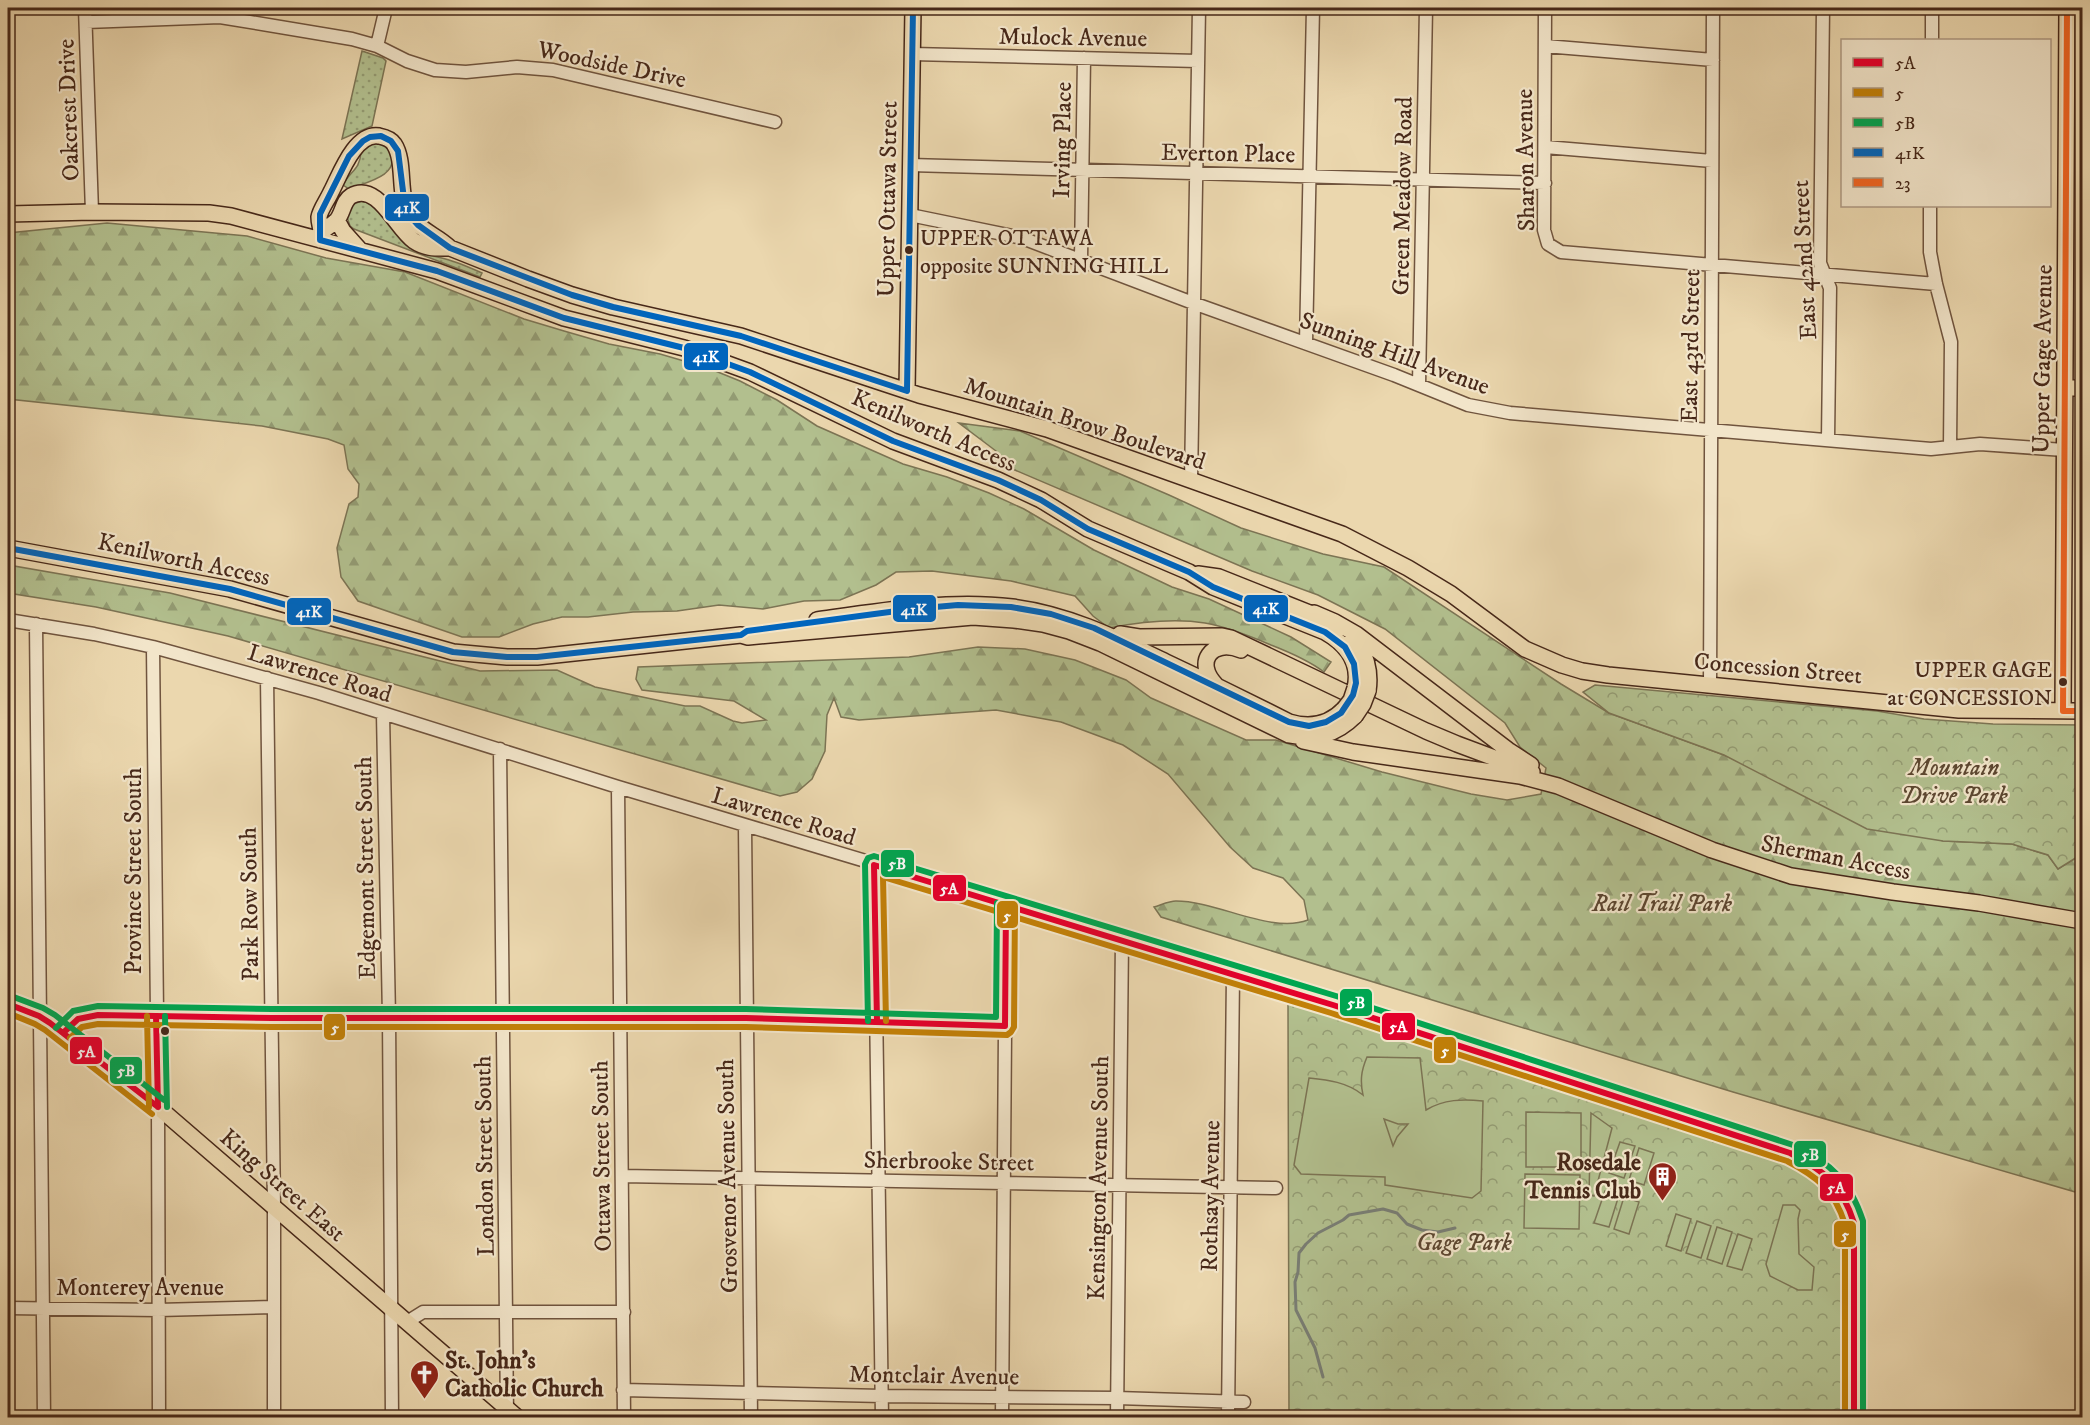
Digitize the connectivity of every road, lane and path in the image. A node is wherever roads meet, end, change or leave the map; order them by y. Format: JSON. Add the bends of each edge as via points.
{"nodes":[{"id":1,"x":86,"y":8,"type":"edge"},
{"id":2,"x":386,"y":8,"type":"edge"},
{"id":3,"x":912,"y":8,"type":"edge"},
{"id":4,"x":1199,"y":8,"type":"edge"},
{"id":5,"x":1312,"y":8,"type":"edge"},
{"id":6,"x":1426,"y":8,"type":"edge"},
{"id":7,"x":1545,"y":8,"type":"edge"},
{"id":8,"x":1713,"y":8,"type":"edge"},
{"id":9,"x":1823,"y":8,"type":"edge"},
{"id":10,"x":1932,"y":8,"type":"edge"},
{"id":11,"x":2067,"y":8,"type":"edge"},
{"id":12,"x":86,"y":22,"type":"junction"},
{"id":13,"x":1932,"y":39,"type":"edge"},
{"id":14,"x":377,"y":46,"type":"junction"},
{"id":15,"x":1545,"y":46,"type":"junction"},
{"id":16,"x":912,"y":54,"type":"junction"},
{"id":17,"x":1084,"y":58,"type":"junction"},
{"id":18,"x":1713,"y":60,"type":"junction"},
{"id":19,"x":1198,"y":61,"type":"junction"},
{"id":20,"x":775,"y":122,"type":"dead end"},
{"id":21,"x":1545,"y":147,"type":"junction"},
{"id":22,"x":1712,"y":161,"type":"junction"},
{"id":23,"x":910,"y":165,"type":"junction"},
{"id":24,"x":1083,"y":170,"type":"junction"},
{"id":25,"x":1195,"y":173,"type":"junction"},
{"id":26,"x":1310,"y":175,"type":"junction"},
{"id":27,"x":1424,"y":179,"type":"junction"},
{"id":28,"x":1545,"y":183,"type":"junction"},
{"id":29,"x":1930,"y":207,"type":"edge"},
{"id":30,"x":92,"y":212,"type":"junction"},
{"id":31,"x":8,"y":214,"type":"edge"},
{"id":32,"x":910,"y":215,"type":"junction"},
{"id":33,"x":337,"y":220,"type":"junction"},
{"id":34,"x":321,"y":236,"type":"junction"},
{"id":35,"x":450,"y":248,"type":"junction"},
{"id":36,"x":360,"y":250,"type":"junction"},
{"id":37,"x":1081,"y":259,"type":"junction"},
{"id":38,"x":1712,"y":265,"type":"junction"},
{"id":39,"x":1824,"y":274,"type":"junction"},
{"id":40,"x":1936,"y":284,"type":"junction"},
{"id":41,"x":1193,"y":303,"type":"junction"},
{"id":42,"x":1306,"y":343,"type":"junction"},
{"id":43,"x":1419,"y":385,"type":"junction"},
{"id":44,"x":2066,"y":388,"type":"junction"},
{"id":45,"x":2082,"y":388,"type":"edge"},
{"id":46,"x":907,"y":391,"type":"junction"},
{"id":47,"x":1711,"y":430,"type":"junction"},
{"id":48,"x":1828,"y":439,"type":"junction"},
{"id":49,"x":1950,"y":447,"type":"junction"},
{"id":50,"x":2064,"y":450,"type":"junction"},
{"id":51,"x":1191,"y":481,"type":"junction"},
{"id":52,"x":8,"y":548,"type":"edge"},
{"id":53,"x":1189,"y":572,"type":"junction"},
{"id":54,"x":1314,"y":614,"type":"junction"},
{"id":55,"x":8,"y":620,"type":"edge"},
{"id":56,"x":36,"y":624,"type":"junction"},
{"id":57,"x":1094,"y":628,"type":"junction"},
{"id":58,"x":741,"y":635,"type":"junction"},
{"id":59,"x":153,"y":647,"type":"junction"},
{"id":60,"x":1544,"y":658,"type":"joint"},
{"id":61,"x":267,"y":678,"type":"junction"},
{"id":62,"x":1710,"y":685,"type":"junction"},
{"id":63,"x":1218,"y":687,"type":"junction"},
{"id":64,"x":1361,"y":689,"type":"junction"},
{"id":65,"x":2063,"y":711,"type":"junction"},
{"id":66,"x":2082,"y":711,"type":"edge"},
{"id":67,"x":1350,"y":712,"type":"junction"},
{"id":68,"x":383,"y":714,"type":"junction"},
{"id":69,"x":1289,"y":735,"type":"junction"},
{"id":70,"x":500,"y":749,"type":"junction"},
{"id":71,"x":1520,"y":776,"type":"junction"},
{"id":72,"x":1553,"y":782,"type":"junction"},
{"id":73,"x":618,"y":787,"type":"junction"},
{"id":74,"x":745,"y":826,"type":"junction"},
{"id":75,"x":874,"y":865,"type":"junction"},
{"id":76,"x":1006,"y":903,"type":"junction"},
{"id":77,"x":2082,"y":921,"type":"edge"},
{"id":78,"x":1122,"y":939,"type":"junction"},
{"id":79,"x":1233,"y":975,"type":"junction"},
{"id":80,"x":8,"y":1004,"type":"edge"},
{"id":81,"x":39,"y":1016,"type":"junction"},
{"id":82,"x":156,"y":1016,"type":"junction"},
{"id":83,"x":389,"y":1017,"type":"junction"},
{"id":84,"x":503,"y":1017,"type":"junction"},
{"id":85,"x":272,"y":1018,"type":"junction"},
{"id":86,"x":620,"y":1018,"type":"junction"},
{"id":87,"x":746,"y":1018,"type":"junction"},
{"id":88,"x":877,"y":1022,"type":"junction"},
{"id":89,"x":1005,"y":1026,"type":"junction"},
{"id":90,"x":63,"y":1033,"type":"junction"},
{"id":91,"x":158,"y":1107,"type":"junction"},
{"id":92,"x":622,"y":1176,"type":"junction"},
{"id":93,"x":747,"y":1178,"type":"junction"},
{"id":94,"x":879,"y":1180,"type":"junction"},
{"id":95,"x":1004,"y":1183,"type":"junction"},
{"id":96,"x":1119,"y":1185,"type":"junction"},
{"id":97,"x":1232,"y":1187,"type":"junction"},
{"id":98,"x":1276,"y":1188,"type":"dead end"},
{"id":99,"x":274,"y":1207,"type":"junction"},
{"id":100,"x":273,"y":1307,"type":"junction"},
{"id":101,"x":8,"y":1308,"type":"edge"},
{"id":102,"x":43,"y":1308,"type":"junction"},
{"id":103,"x":391,"y":1308,"type":"junction"},
{"id":104,"x":158,"y":1310,"type":"junction"},
{"id":105,"x":507,"y":1312,"type":"junction"},
{"id":106,"x":624,"y":1312,"type":"junction"},
{"id":107,"x":407,"y":1322,"type":"junction"},
{"id":108,"x":623,"y":1390,"type":"junction"},
{"id":109,"x":751,"y":1393,"type":"junction"},
{"id":110,"x":882,"y":1396,"type":"junction"},
{"id":111,"x":1002,"y":1397,"type":"junction"},
{"id":112,"x":1117,"y":1398,"type":"junction"},
{"id":113,"x":1228,"y":1402,"type":"junction"},
{"id":114,"x":1244,"y":1402,"type":"dead end"},
{"id":115,"x":511,"y":1414,"type":"edge"},
{"id":116,"x":44,"y":1418,"type":"edge"},
{"id":117,"x":159,"y":1418,"type":"edge"},
{"id":118,"x":274,"y":1418,"type":"edge"},
{"id":119,"x":392,"y":1418,"type":"edge"},
{"id":120,"x":624,"y":1418,"type":"edge"},
{"id":121,"x":751,"y":1418,"type":"edge"},
{"id":122,"x":882,"y":1418,"type":"edge"},
{"id":123,"x":1002,"y":1418,"type":"edge"},
{"id":124,"x":1117,"y":1418,"type":"edge"},
{"id":125,"x":1228,"y":1418,"type":"edge"},
{"id":126,"x":1854,"y":1418,"type":"edge"}],
"edges":[{"from":1,"to":12,"type":"street","name":"Oakcrest Drive"},
{"from":2,"to":14,"type":"street"},
{"from":3,"to":16,"type":"main road","name":"Upper Ottawa Street"},
{"from":4,"to":19,"type":"street"},
{"from":5,"to":26,"type":"street"},
{"from":6,"to":27,"type":"street","name":"Green Meadow Road"},
{"from":7,"to":15,"type":"street","name":"Sharon Avenue"},
{"from":8,"to":18,"type":"street","name":"East 43rd Street"},
{"from":9,"to":39,"type":"street","name":"East 42nd Street","via":[[1820,263]]},
{"from":10,"to":13,"type":"street"},
{"from":11,"to":44,"type":"main road","name":"Upper Gage Avenue"},
{"from":12,"to":14,"type":"street","name":"Woodside Drive","via":[[220,17]]},
{"from":12,"to":30,"type":"street","name":"Oakcrest Drive"},
{"from":14,"to":20,"type":"street","name":"Woodside Drive","via":[[435,70],[466,72],[517,66],[553,70]]},
{"from":15,"to":18,"type":"street"},
{"from":15,"to":21,"type":"street","name":"Sharon Avenue"},
{"from":16,"to":17,"type":"street","name":"Mulock Avenue"},
{"from":16,"to":23,"type":"main road","name":"Upper Ottawa Street"},
{"from":17,"to":19,"type":"street","name":"Mulock Avenue"},
{"from":17,"to":24,"type":"street","name":"Irving Place"},
{"from":18,"to":22,"type":"street","name":"East 43rd Street"},
{"from":19,"to":25,"type":"street"},
{"from":21,"to":22,"type":"street"},
{"from":21,"to":28,"type":"street","name":"Sharon Avenue"},
{"from":22,"to":38,"type":"street","name":"East 43rd Street"},
{"from":23,"to":24,"type":"street","name":"Everton Place"},
{"from":23,"to":32,"type":"main road","name":"Upper Ottawa Street"},
{"from":24,"to":25,"type":"street","name":"Everton Place"},
{"from":24,"to":37,"type":"street","name":"Irving Place"},
{"from":25,"to":26,"type":"street","name":"Everton Place"},
{"from":25,"to":41,"type":"street"},
{"from":26,"to":27,"type":"street","name":"Everton Place"},
{"from":26,"to":42,"type":"street"},
{"from":27,"to":28,"type":"street","name":"Everton Place"},
{"from":27,"to":43,"type":"street","name":"Green Meadow Road"},
{"from":28,"to":38,"type":"street","name":"Sharon Avenue","via":[[1544,230],[1548,244],[1561,252]]},
{"from":29,"to":40,"type":"street","via":[[1930,252]]},
{"from":30,"to":31,"type":"main road"},
{"from":30,"to":34,"type":"main road","name":"Kenilworth Access","via":[[209,213]]},
{"from":32,"to":37,"type":"street","name":"Sunning Hill Avenue","via":[[1022,238]]},
{"from":32,"to":46,"type":"main road","name":"Upper Ottawa Street"},
{"from":33,"to":34,"type":"main road","name":"Mountain Brow Boulevard"},
{"from":33,"to":35,"type":"main road","name":"Mountain Brow Boulevard","via":[[347,200],[358,193],[368,194],[414,241],[431,249]]},
{"from":33,"to":36,"type":"main road"},
{"from":34,"to":35,"type":"main road","name":"Mountain Brow Boulevard","via":[[319,217],[356,146],[368,136],[379,136],[391,141],[397,150],[410,217]]},
{"from":34,"to":36,"type":"main road","name":"Kenilworth Access"},
{"from":35,"to":46,"type":"main road","name":"Mountain Brow Boulevard","via":[[613,307],[741,336]]},
{"from":36,"to":53,"type":"main road","name":"Kenilworth Access","via":[[436,271],[564,318],[684,348],[750,372],[893,441],[998,480],[1088,529]]},
{"from":37,"to":41,"type":"street","name":"Sunning Hill Avenue"},
{"from":38,"to":39,"type":"street","name":"Sharon Avenue"},
{"from":38,"to":47,"type":"street","name":"East 43rd Street"},
{"from":39,"to":40,"type":"street","name":"Sharon Avenue"},
{"from":39,"to":48,"type":"street","name":"East 42nd Street","via":[[1830,288]]},
{"from":40,"to":49,"type":"street","via":[[1951,342]]},
{"from":41,"to":42,"type":"street","name":"Sunning Hill Avenue"},
{"from":41,"to":51,"type":"street"},
{"from":42,"to":43,"type":"street","name":"Sunning Hill Avenue"},
{"from":43,"to":47,"type":"street","name":"Sunning Hill Avenue","via":[[1468,405],[1510,413]]},
{"from":44,"to":45,"type":"main road"},
{"from":44,"to":50,"type":"main road","name":"Upper Gage Avenue"},
{"from":46,"to":51,"type":"main road","name":"Mountain Brow Boulevard","via":[[1047,429]]},
{"from":47,"to":48,"type":"street","name":"Sunning Hill Avenue"},
{"from":47,"to":62,"type":"street","name":"East 43rd Street"},
{"from":48,"to":49,"type":"street","name":"Sunning Hill Avenue","via":[[1931,449]]},
{"from":49,"to":50,"type":"street","name":"Sunning Hill Avenue","via":[[1980,444]]},
{"from":50,"to":65,"type":"main road","name":"Upper Gage Avenue"},
{"from":51,"to":60,"type":"main road","name":"Mountain Brow Boulevard","via":[[1351,539],[1451,594],[1508,637]]},
{"from":52,"to":58,"type":"main road","name":"Kenilworth Access","via":[[230,589],[453,652],[537,657]]},
{"from":53,"to":54,"type":"main road","name":"Kenilworth Access","via":[[1219,578]]},
{"from":53,"to":64,"type":"main road","name":"Kenilworth Access","via":[[1213,587],[1337,639],[1354,664]]},
{"from":54,"to":64,"type":"main road","name":"Kenilworth Access","via":[[1347,632],[1358,643],[1368,669]]},
{"from":54,"to":72,"type":"main road","via":[[1356,634]]},
{"from":55,"to":56,"type":"street","name":"Lawrence Road"},
{"from":56,"to":59,"type":"street","name":"Lawrence Road"},
{"from":56,"to":81,"type":"street"},
{"from":57,"to":58,"type":"main road","name":"Kenilworth Access","via":[[1051,614],[1011,607],[958,605],[859,614]]},
{"from":57,"to":63,"type":"main road","name":"Kenilworth Access"},
{"from":57,"to":72,"type":"main road","via":[[1130,637],[1230,638],[1457,744]]},
{"from":58,"to":69,"type":"main road","name":"Kenilworth Access","via":[[973,617],[1043,624],[1100,643]]},
{"from":59,"to":61,"type":"street","name":"Lawrence Road"},
{"from":59,"to":82,"type":"street","name":"Province Street South"},
{"from":60,"to":62,"type":"main road","name":"Concession Street","via":[[1582,671]]},
{"from":61,"to":68,"type":"street","name":"Lawrence Road"},
{"from":61,"to":85,"type":"street","name":"Park Row South"},
{"from":62,"to":65,"type":"main road","name":"Concession Street","via":[[1959,710]]},
{"from":63,"to":67,"type":"main road","name":"Kenilworth Access","via":[[1299,724],[1319,724]]},
{"from":63,"to":71,"type":"main road","via":[[1208,674],[1207,660],[1212,651],[1227,646],[1425,740]]},
{"from":64,"to":67,"type":"main road","name":"Kenilworth Access","bridge":true,"via":[[1351,700]]},
{"from":65,"to":66,"type":"main road","name":"Concession Street"},
{"from":67,"to":69,"type":"main road","name":"Kenilworth Access","via":[[1337,731],[1304,738]]},
{"from":68,"to":70,"type":"street","name":"Lawrence Road"},
{"from":68,"to":83,"type":"street","name":"Edgemont Street South"},
{"from":69,"to":71,"type":"main road","via":[[1310,744],[1353,752]]},
{"from":70,"to":73,"type":"street","name":"Lawrence Road"},
{"from":70,"to":84,"type":"street","name":"London Street South"},
{"from":71,"to":72,"type":"main road"},
{"from":72,"to":77,"type":"main road","name":"Sherman Access","via":[[1712,850],[1791,876]]},
{"from":73,"to":74,"type":"street","name":"Lawrence Road"},
{"from":73,"to":86,"type":"street","name":"Ottawa Street South"},
{"from":74,"to":75,"type":"street","name":"Lawrence Road"},
{"from":74,"to":87,"type":"street","name":"Grosvenor Avenue South"},
{"from":75,"to":76,"type":"street","name":"Lawrence Road"},
{"from":75,"to":88,"type":"street"},
{"from":76,"to":78,"type":"street","name":"Lawrence Road"},
{"from":76,"to":89,"type":"street"},
{"from":78,"to":79,"type":"street","name":"Lawrence Road"},
{"from":78,"to":96,"type":"street","name":"Kensington Avenue South"},
{"from":79,"to":97,"type":"street","name":"Rothsay Avenue"},
{"from":79,"to":126,"type":"street","name":"Lawrence Road","via":[[1523,1064],[1790,1153],[1820,1168],[1841,1191],[1854,1223]]},
{"from":80,"to":81,"type":"main road","name":"King Street East"},
{"from":81,"to":90,"type":"main road","name":"King Street East"},
{"from":81,"to":102,"type":"street"},
{"from":82,"to":85,"type":"street"},
{"from":82,"to":90,"type":"street","via":[[86,1016],[73,1020]]},
{"from":82,"to":91,"type":"street","name":"Province Street South"},
{"from":83,"to":84,"type":"street"},
{"from":83,"to":85,"type":"street"},
{"from":83,"to":103,"type":"street","name":"Edgemont Street South"},
{"from":84,"to":86,"type":"street"},
{"from":84,"to":105,"type":"street","name":"London Street South"},
{"from":85,"to":99,"type":"street","name":"Park Row South"},
{"from":86,"to":87,"type":"street"},
{"from":86,"to":92,"type":"street","name":"Ottawa Street South"},
{"from":87,"to":88,"type":"street"},
{"from":87,"to":93,"type":"street","name":"Grosvenor Avenue South"},
{"from":88,"to":89,"type":"street"},
{"from":88,"to":94,"type":"street"},
{"from":89,"to":95,"type":"street"},
{"from":90,"to":91,"type":"main road","name":"King Street East"},
{"from":91,"to":99,"type":"main road","name":"King Street East"},
{"from":91,"to":104,"type":"street","name":"Province Street South"},
{"from":92,"to":93,"type":"street","name":"Sherbrooke Street"},
{"from":92,"to":106,"type":"street","name":"Ottawa Street South"},
{"from":93,"to":94,"type":"street","name":"Sherbrooke Street"},
{"from":93,"to":109,"type":"street","name":"Grosvenor Avenue South"},
{"from":94,"to":95,"type":"street","name":"Sherbrooke Street"},
{"from":94,"to":110,"type":"street"},
{"from":95,"to":96,"type":"street","name":"Sherbrooke Street"},
{"from":95,"to":111,"type":"street"},
{"from":96,"to":97,"type":"street","name":"Sherbrooke Street"},
{"from":96,"to":112,"type":"street","name":"Kensington Avenue South"},
{"from":97,"to":98,"type":"street","name":"Sherbrooke Street"},
{"from":97,"to":113,"type":"street","name":"Rothsay Avenue"},
{"from":99,"to":100,"type":"street","name":"Park Row South"},
{"from":99,"to":103,"type":"main road","name":"King Street East"},
{"from":100,"to":104,"type":"street","name":"Monterey Avenue"},
{"from":100,"to":118,"type":"street","name":"Park Row South"},
{"from":101,"to":102,"type":"street","name":"Monterey Avenue"},
{"from":102,"to":104,"type":"street","name":"Monterey Avenue"},
{"from":102,"to":116,"type":"street"},
{"from":103,"to":107,"type":"main road","name":"King Street East"},
{"from":103,"to":119,"type":"street","name":"Edgemont Street South"},
{"from":104,"to":117,"type":"street","name":"Province Street South"},
{"from":105,"to":106,"type":"street"},
{"from":105,"to":107,"type":"street","via":[[423,1312]]},
{"from":105,"to":115,"type":"street","name":"London Street South"},
{"from":106,"to":108,"type":"street","name":"Ottawa Street South"},
{"from":107,"to":115,"type":"main road","name":"King Street East"},
{"from":108,"to":109,"type":"street","name":"Montclair Avenue"},
{"from":108,"to":120,"type":"street","name":"Ottawa Street South"},
{"from":109,"to":110,"type":"street","name":"Montclair Avenue"},
{"from":109,"to":121,"type":"street","name":"Grosvenor Avenue South"},
{"from":110,"to":111,"type":"street","name":"Montclair Avenue"},
{"from":110,"to":122,"type":"street"},
{"from":111,"to":112,"type":"street","name":"Montclair Avenue"},
{"from":111,"to":123,"type":"street"},
{"from":112,"to":113,"type":"street","name":"Montclair Avenue"},
{"from":112,"to":124,"type":"street","name":"Kensington Avenue South"},
{"from":113,"to":114,"type":"street","name":"Montclair Avenue"},
{"from":113,"to":125,"type":"street","name":"Rothsay Avenue"}]}
